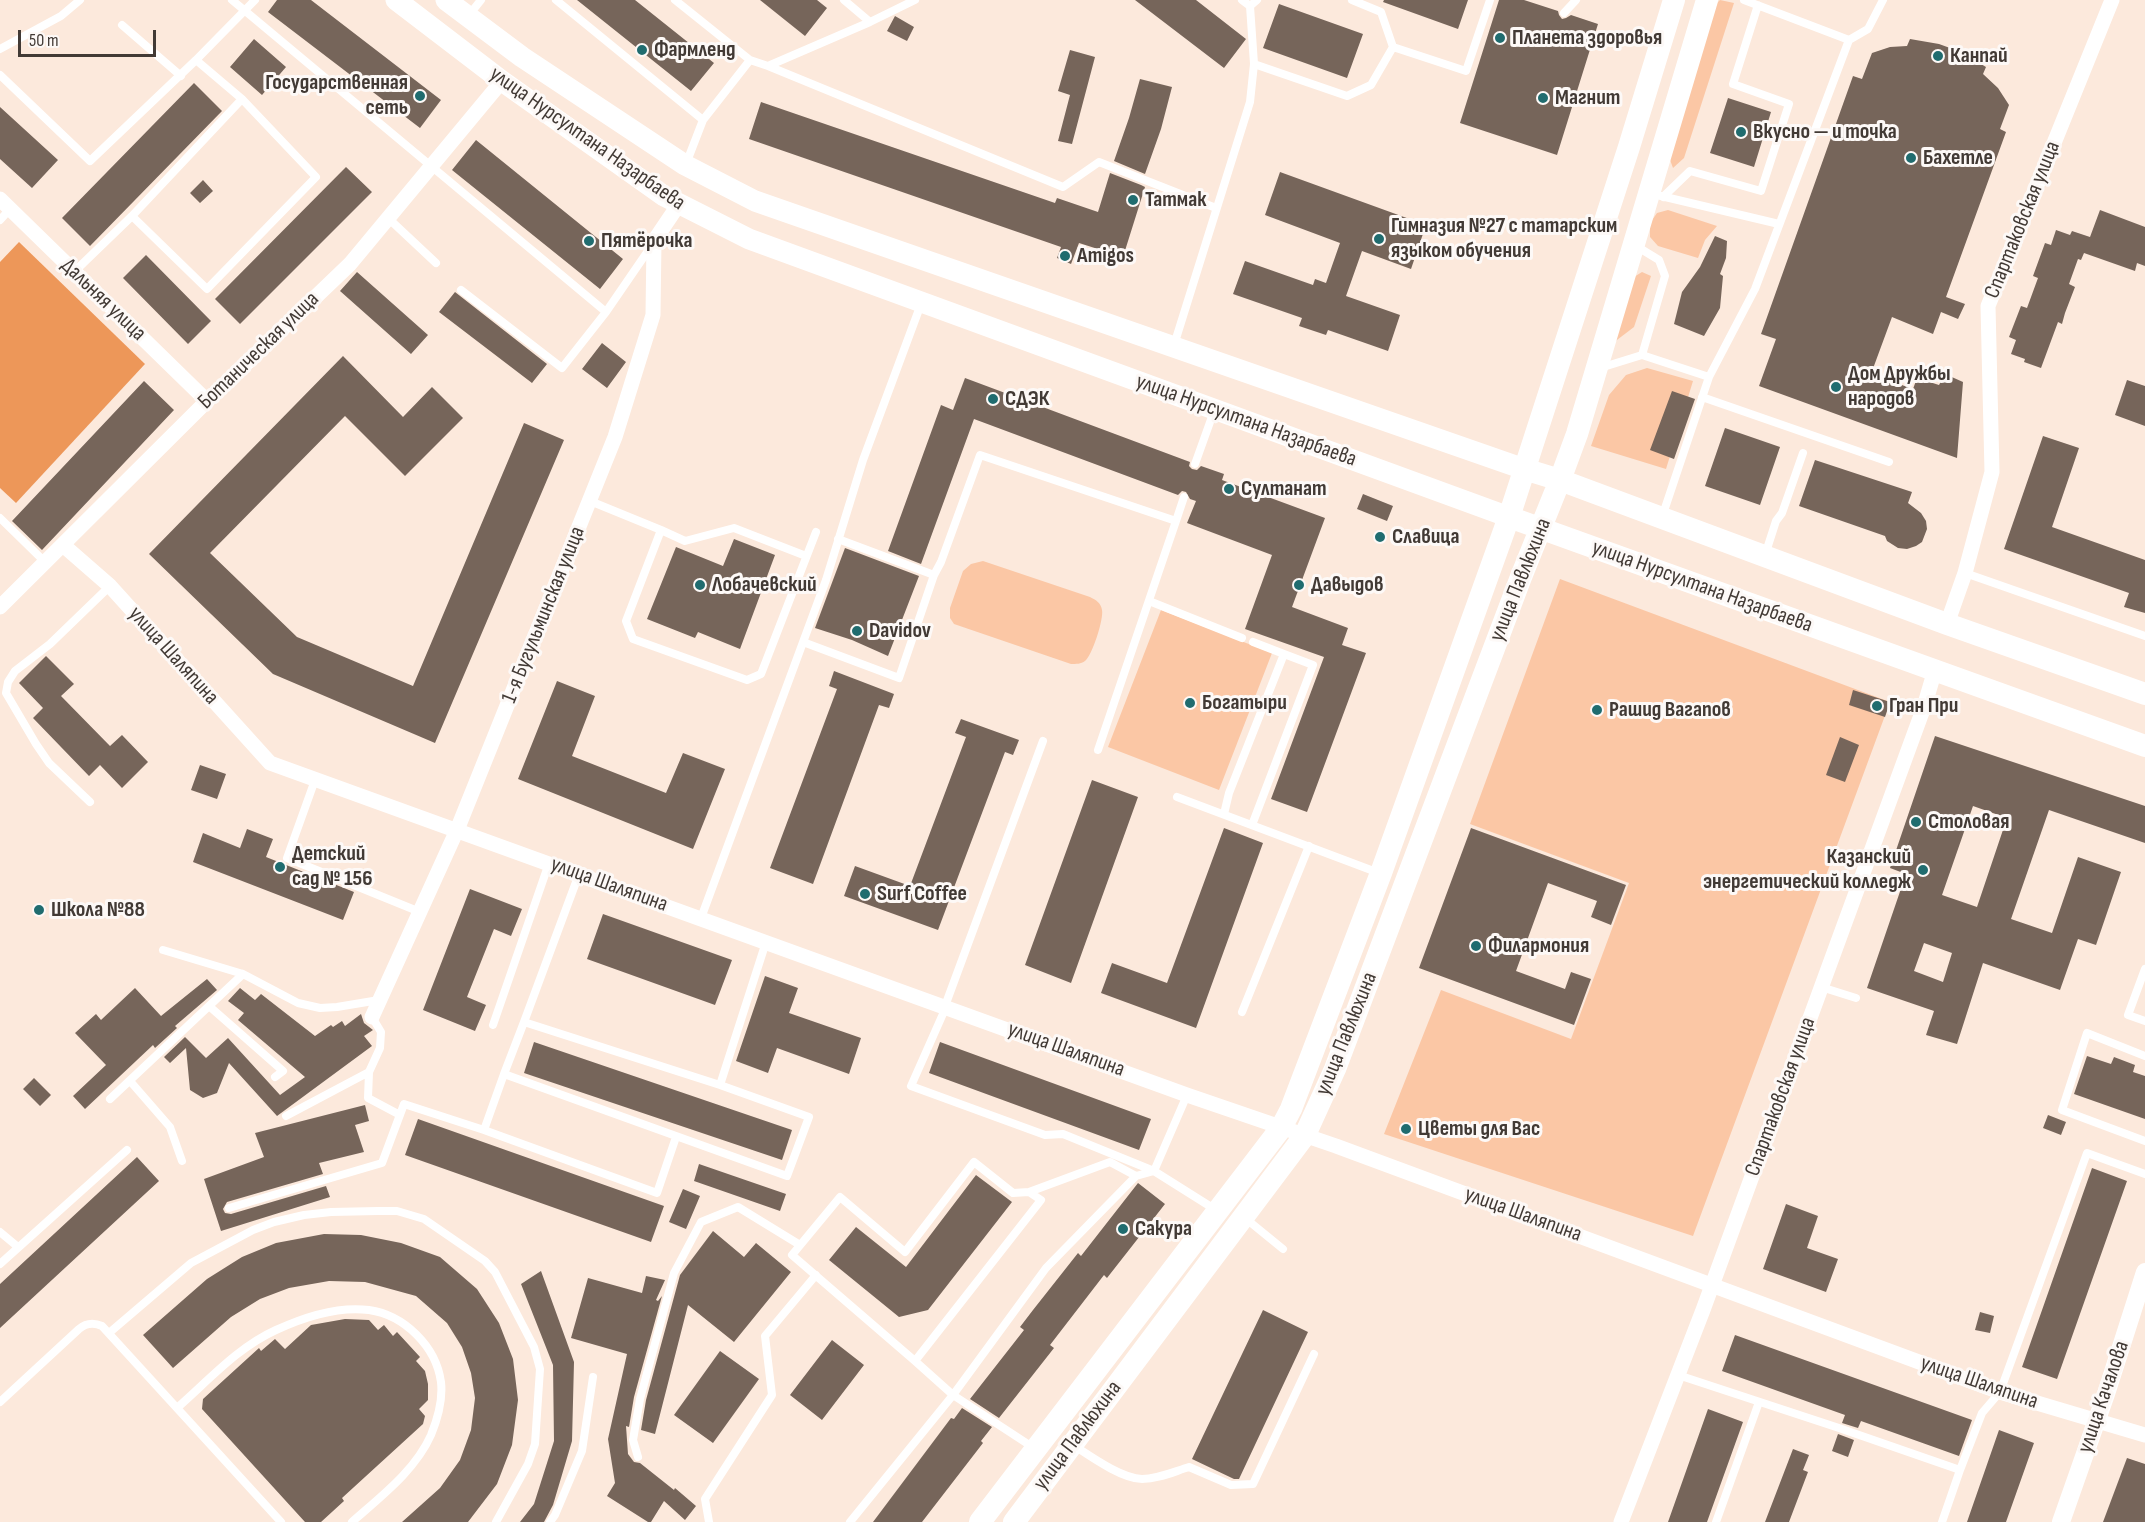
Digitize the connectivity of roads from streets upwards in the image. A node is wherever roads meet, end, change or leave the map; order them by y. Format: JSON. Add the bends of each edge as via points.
{"nodes":[{"id":1,"x":396,"y":0,"type":"edge"},
{"id":2,"x":446,"y":0,"type":"edge"},
{"id":3,"x":1674,"y":0,"type":"edge"},
{"id":4,"x":1707,"y":0,"type":"edge"},
{"id":5,"x":2112,"y":0,"type":"edge"},
{"id":6,"x":474,"y":8,"type":"edge"},
{"id":7,"x":502,"y":81,"type":"junction"},
{"id":8,"x":679,"y":204,"type":"junction"},
{"id":9,"x":3,"y":209,"type":"edge"},
{"id":10,"x":207,"y":401,"type":"junction"},
{"id":11,"x":1524,"y":469,"type":"junction"},
{"id":12,"x":1560,"y":480,"type":"junction"},
{"id":13,"x":1509,"y":517,"type":"junction"},
{"id":14,"x":1541,"y":528,"type":"junction"},
{"id":15,"x":63,"y":545,"type":"junction"},
{"id":16,"x":0,"y":607,"type":"edge"},
{"id":17,"x":1947,"y":624,"type":"junction"},
{"id":18,"x":1935,"y":670,"type":"junction"},
{"id":19,"x":2145,"y":694,"type":"edge"},
{"id":20,"x":2145,"y":746,"type":"edge"},
{"id":21,"x":457,"y":830,"type":"junction"},
{"id":22,"x":372,"y":1017,"type":"road end"},
{"id":23,"x":1281,"y":1128,"type":"junction"},
{"id":24,"x":1305,"y":1136,"type":"junction"},
{"id":25,"x":2145,"y":1272,"type":"edge"},
{"id":26,"x":1712,"y":1286,"type":"junction"},
{"id":27,"x":2096,"y":1421,"type":"junction"},
{"id":28,"x":2145,"y":1435,"type":"edge"},
{"id":29,"x":980,"y":1522,"type":"edge"},
{"id":30,"x":1014,"y":1522,"type":"edge"},
{"id":31,"x":1621,"y":1522,"type":"edge"},
{"id":32,"x":2061,"y":1522,"type":"edge"}],
"edges":[{"from":1,"to":7,"type":"main road","name":"улица Нурсултана Назарбаева"},
{"from":2,"to":6,"type":"main road","name":"улица Нурсултана Назарбаева"},
{"from":3,"to":11,"type":"main road","name":"улица Павлюхина"},
{"from":4,"to":12,"type":"main road","name":"улица Павлюхина","via":[[1656,195],[1633,244]]},
{"from":5,"to":17,"type":"street","name":"Спартаковская улица","via":[[1988,306],[1992,472]]},
{"from":6,"to":11,"type":"main road","name":"улица Нурсултана Назарбаева","via":[[522,57],[686,165],[755,201]]},
{"from":7,"to":8,"type":"main road","name":"улица Нурсултана Назарбаева"},
{"from":7,"to":10,"type":"street","name":"Ботаническая улица","via":[[350,264]]},
{"from":8,"to":13,"type":"main road","name":"улица Нурсултана Назарбаева","via":[[749,239]]},
{"from":8,"to":21,"type":"street","name":"1-я Бугульминская улица","via":[[654,241],[653,315],[615,437]]},
{"from":9,"to":10,"type":"street","name":"Дальняя улица"},
{"from":10,"to":15,"type":"street","name":"Ботаническая улица"},
{"from":11,"to":12,"type":"main road","name":"улица Нурсултана Назарбаева"},
{"from":11,"to":13,"type":"main road","name":"улица Павлюхина"},
{"from":12,"to":14,"type":"main road","name":"улица Павлюхина"},
{"from":12,"to":17,"type":"main road","name":"улица Нурсултана Назарбаева"},
{"from":13,"to":14,"type":"main road","name":"улица Нурсултана Назарбаева"},
{"from":13,"to":23,"type":"main road","name":"улица Павлюхина","via":[[1381,873]]},
{"from":14,"to":18,"type":"main road","name":"улица Нурсултана Назарбаева"},
{"from":14,"to":24,"type":"main road","name":"улица Павлюхина","via":[[1335,1069]]},
{"from":15,"to":16,"type":"street","name":"Ботаническая улица"},
{"from":15,"to":21,"type":"street","name":"улица Шаляпина","via":[[110,586],[270,763]]},
{"from":17,"to":19,"type":"main road","name":"улица Нурсултана Назарбаева"},
{"from":18,"to":20,"type":"main road","name":"улица Нурсултана Назарбаева"},
{"from":18,"to":26,"type":"street","name":"Спартаковская улица"},
{"from":21,"to":22,"type":"street","name":"1-я Бугульминская улица"},
{"from":21,"to":23,"type":"street","name":"улица Шаляпина"},
{"from":23,"to":24,"type":"street","name":"улица Шаляпина"},
{"from":23,"to":29,"type":"main road","name":"улица Павлюхина"},
{"from":24,"to":26,"type":"street","name":"улица Шаляпина"},
{"from":24,"to":30,"type":"main road","name":"улица Павлюхина"},
{"from":25,"to":27,"type":"street","name":"улица Качалова"},
{"from":26,"to":27,"type":"street","name":"улица Шаляпина","via":[[2000,1392]]},
{"from":26,"to":31,"type":"street","name":"Спартаковская улица"},
{"from":27,"to":28,"type":"street","name":"улица Шаляпина"},
{"from":27,"to":32,"type":"street","name":"улица Качалова"}]}
